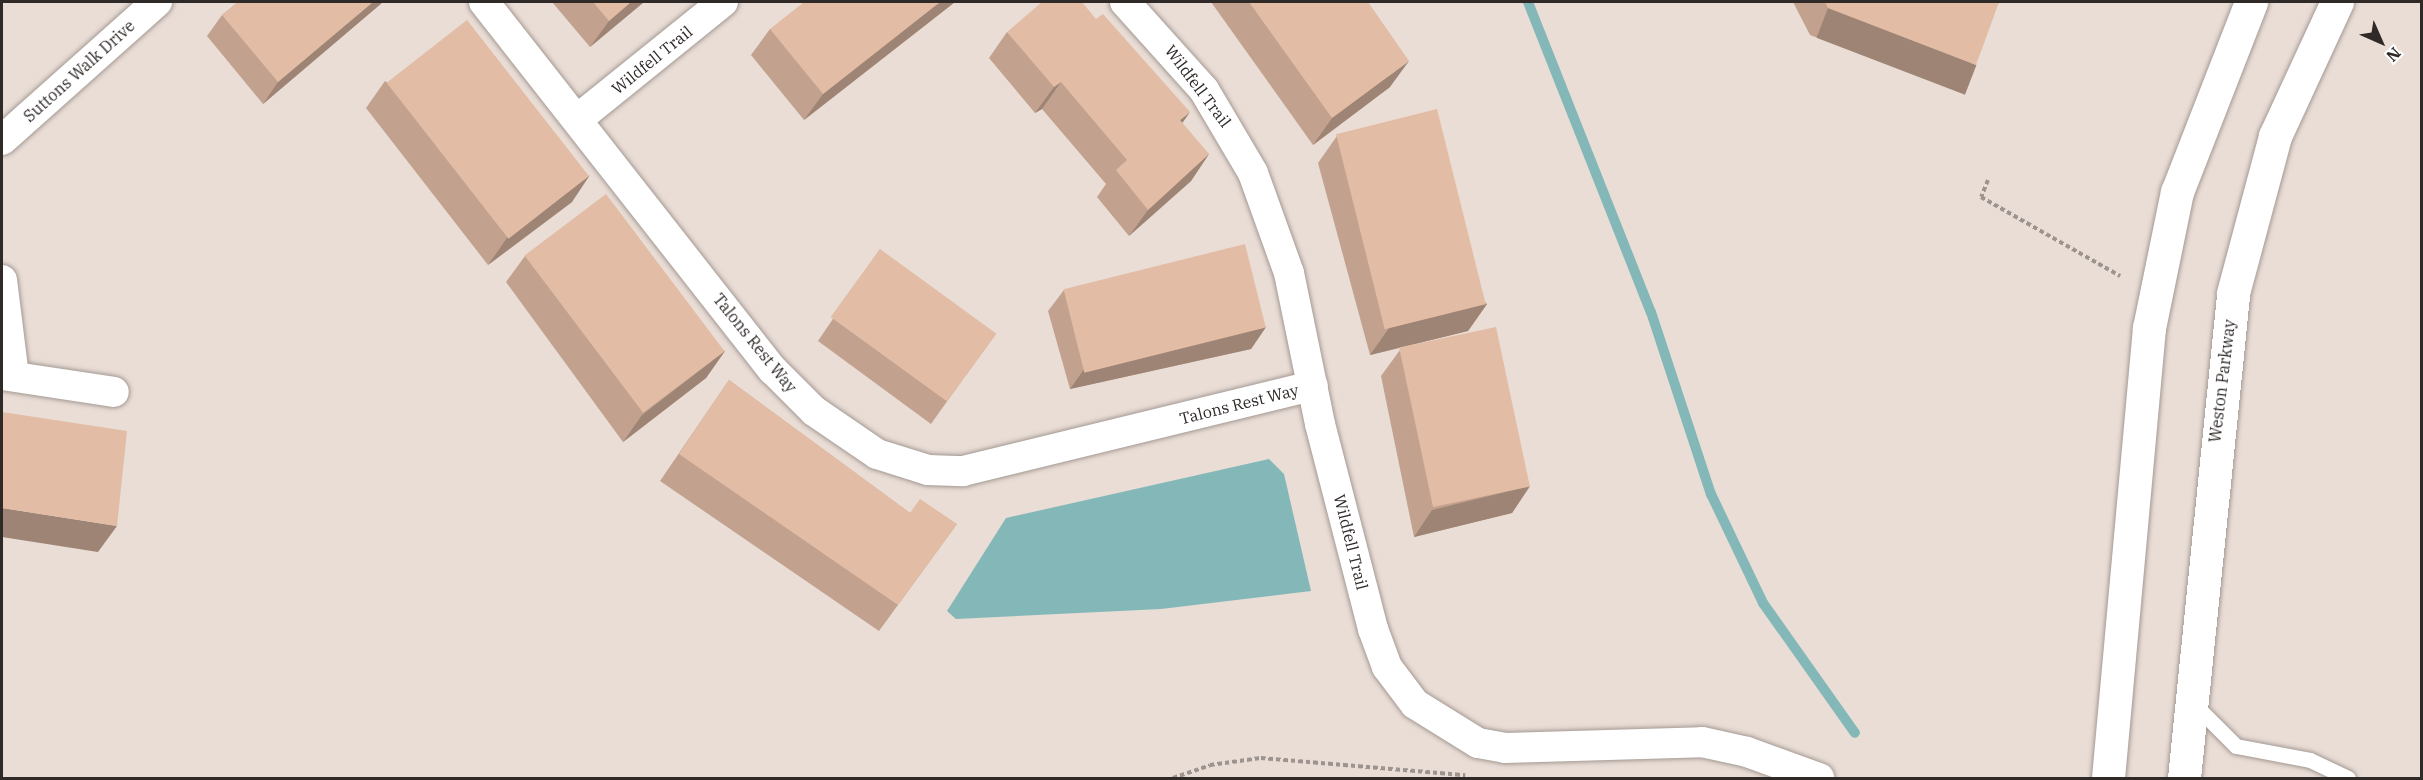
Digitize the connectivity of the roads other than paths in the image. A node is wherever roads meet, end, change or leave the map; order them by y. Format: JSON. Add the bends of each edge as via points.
{"nodes":[{"id":1,"x":157,"y":2,"type":"edge"},
{"id":2,"x":484,"y":2,"type":"edge"},
{"id":3,"x":723,"y":2,"type":"edge"},
{"id":4,"x":1125,"y":2,"type":"edge"},
{"id":5,"x":2251,"y":2,"type":"edge"},
{"id":6,"x":2337,"y":2,"type":"edge"},
{"id":7,"x":579,"y":118,"type":"junction"},
{"id":8,"x":2,"y":140,"type":"edge"},
{"id":9,"x":2,"y":280,"type":"edge"},
{"id":10,"x":8,"y":375,"type":"edge"},
{"id":11,"x":1313,"y":386,"type":"junction"},
{"id":12,"x":114,"y":392,"type":"dead end"},
{"id":13,"x":2191,"y":702,"type":"junction"},
{"id":14,"x":1819,"y":778,"type":"edge"},
{"id":15,"x":2108,"y":778,"type":"edge"},
{"id":16,"x":2184,"y":778,"type":"edge"},
{"id":17,"x":2348,"y":778,"type":"edge"}],
"edges":[{"from":1,"to":8,"type":"street","name":"Suttons Walk Drive"},
{"from":2,"to":7,"type":"street","name":"Talons Rest Way"},
{"from":3,"to":7,"type":"street","name":"Wildfell Trail"},
{"from":4,"to":11,"type":"street","name":"Wildfell Trail","via":[[1204,90],[1253,173],[1289,273]]},
{"from":5,"to":15,"type":"main road","via":[[2188,158],[2158,282],[2140,408]]},
{"from":6,"to":13,"type":"main road","name":"Weston Parkway","via":[[2275,136],[2237,271],[2221,376]]},
{"from":7,"to":11,"type":"street","name":"Talons Rest Way","via":[[773,370],[814,411],[855,441],[900,464],[963,471]]},
{"from":9,"to":10,"type":"street"},
{"from":10,"to":12,"type":"street"},
{"from":11,"to":14,"type":"street","name":"Wildfell Trail","via":[[1373,629],[1399,684],[1434,720],[1478,743],[1505,748],[1702,742],[1747,752]]},
{"from":13,"to":16,"type":"main road","name":"Weston Parkway"},
{"from":13,"to":17,"type":"lane","via":[[2236,746],[2310,760]]}]}
